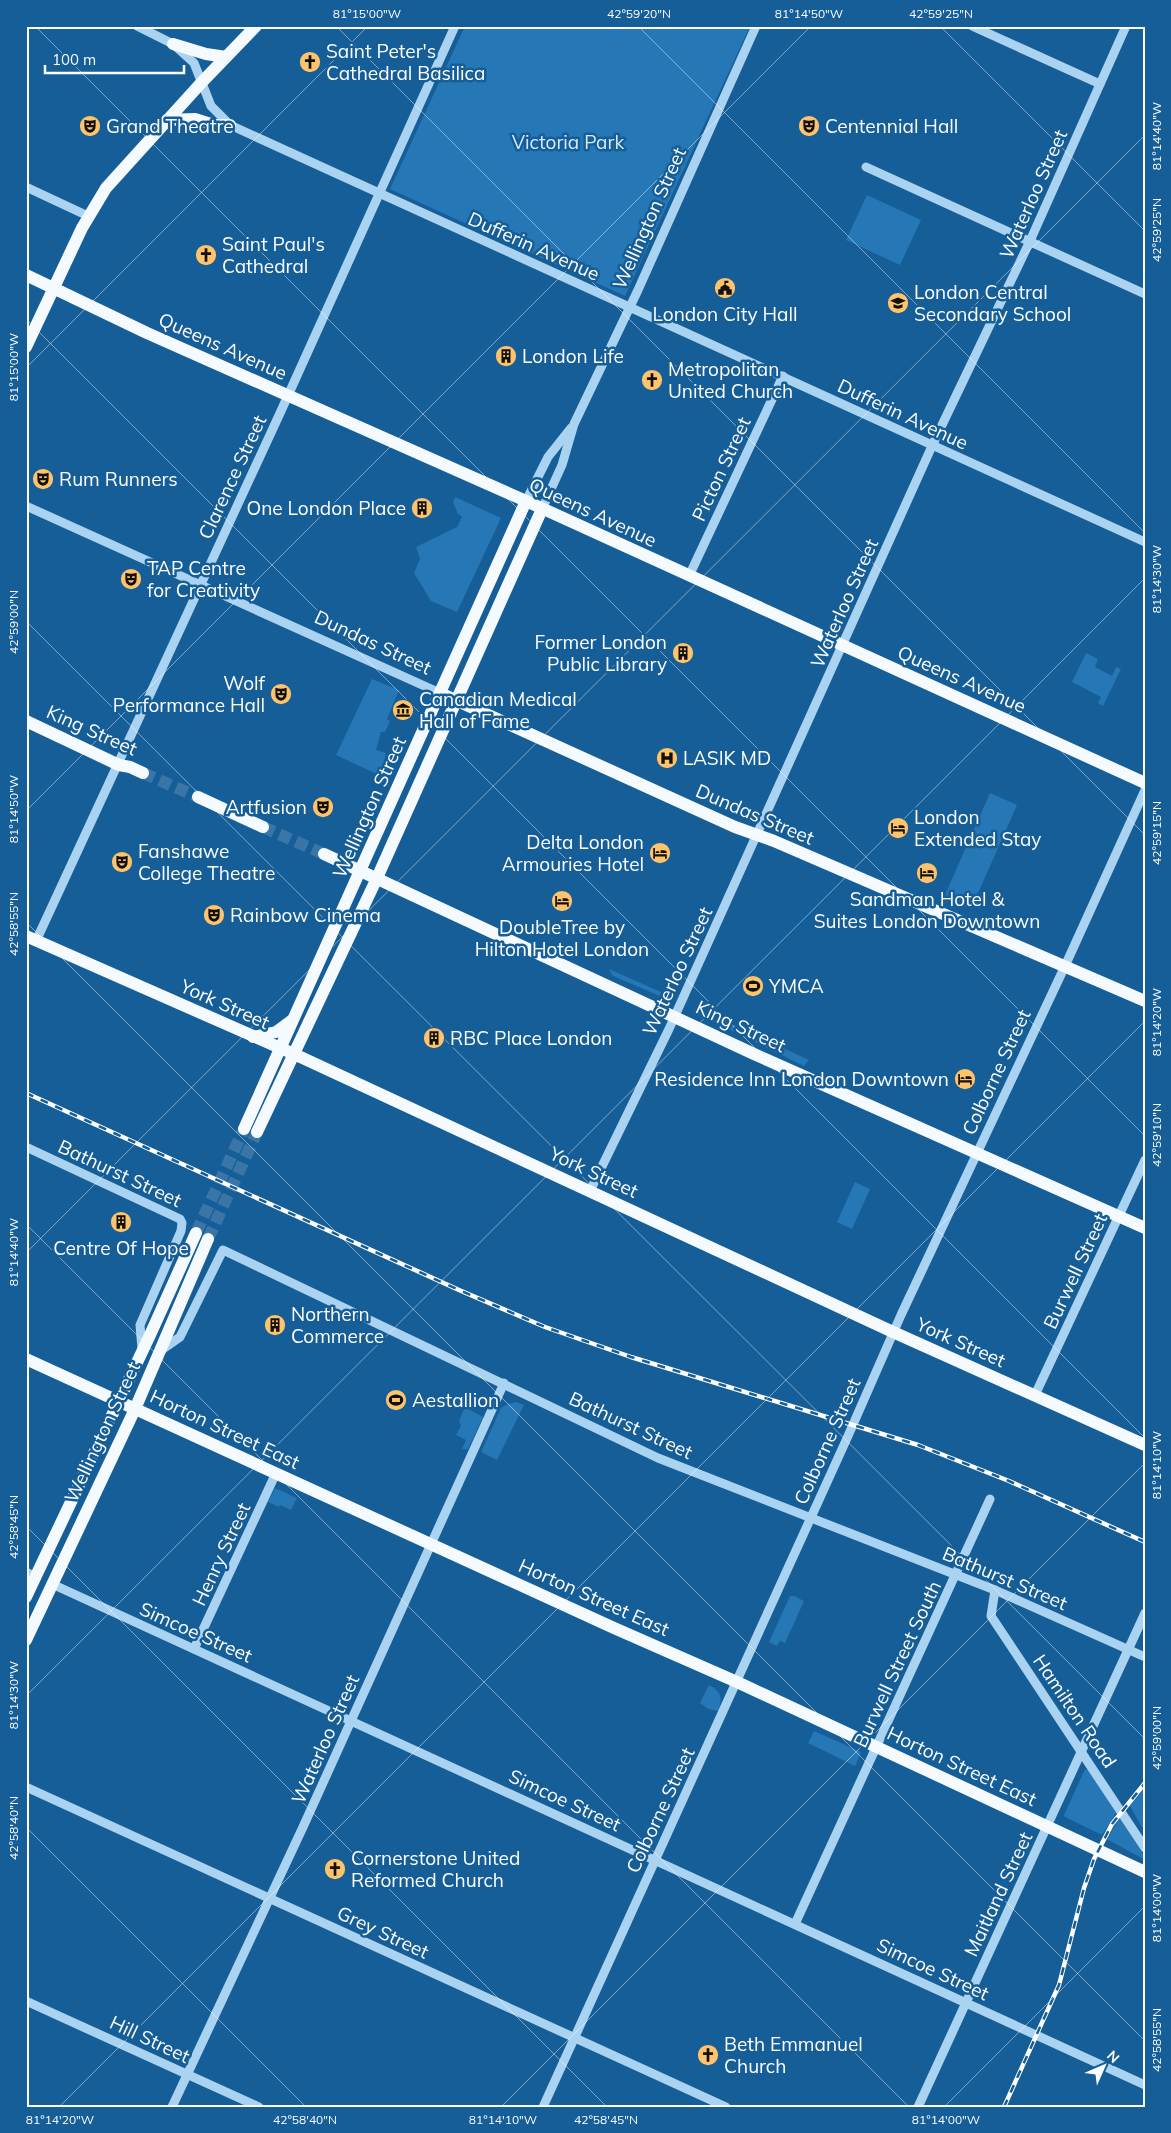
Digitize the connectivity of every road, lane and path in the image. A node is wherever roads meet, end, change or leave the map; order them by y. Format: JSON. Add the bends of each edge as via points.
{"nodes":[{"id":1,"x":137,"y":26,"type":"edge"},
{"id":2,"x":256,"y":26,"type":"edge"},
{"id":3,"x":455,"y":26,"type":"edge"},
{"id":4,"x":756,"y":26,"type":"edge"},
{"id":5,"x":972,"y":26,"type":"edge"},
{"id":6,"x":1126,"y":26,"type":"edge"},
{"id":7,"x":173,"y":44,"type":"junction"},
{"id":8,"x":226,"y":57,"type":"junction"},
{"id":9,"x":202,"y":82,"type":"junction"},
{"id":10,"x":1100,"y":84,"type":"junction"},
{"id":11,"x":167,"y":120,"type":"junction"},
{"id":12,"x":230,"y":125,"type":"junction"},
{"id":13,"x":866,"y":167,"type":"dead end"},
{"id":14,"x":26,"y":187,"type":"edge"},
{"id":15,"x":378,"y":193,"type":"junction"},
{"id":16,"x":88,"y":216,"type":"junction"},
{"id":17,"x":1030,"y":241,"type":"junction"},
{"id":18,"x":26,"y":274,"type":"edge"},
{"id":19,"x":55,"y":288,"type":"junction"},
{"id":20,"x":1145,"y":294,"type":"edge"},
{"id":21,"x":629,"y":308,"type":"junction"},
{"id":22,"x":26,"y":347,"type":"edge"},
{"id":23,"x":783,"y":376,"type":"junction"},
{"id":24,"x":288,"y":394,"type":"junction"},
{"id":25,"x":574,"y":424,"type":"junction"},
{"id":26,"x":932,"y":446,"type":"junction"},
{"id":27,"x":526,"y":501,"type":"junction"},
{"id":28,"x":26,"y":506,"type":"edge"},
{"id":29,"x":542,"y":509,"type":"junction"},
{"id":30,"x":1145,"y":542,"type":"edge"},
{"id":31,"x":689,"y":576,"type":"junction"},
{"id":32,"x":201,"y":584,"type":"junction"},
{"id":33,"x":843,"y":645,"type":"junction"},
{"id":34,"x":440,"y":693,"type":"junction"},
{"id":35,"x":456,"y":700,"type":"junction"},
{"id":36,"x":26,"y":721,"type":"edge"},
{"id":37,"x":119,"y":765,"type":"junction"},
{"id":38,"x":143,"y":773,"type":"tunnel mouth"},
{"id":39,"x":1145,"y":783,"type":"edge"},
{"id":40,"x":1145,"y":790,"type":"edge"},
{"id":41,"x":198,"y":797,"type":"tunnel mouth"},
{"id":42,"x":263,"y":827,"type":"tunnel mouth"},
{"id":43,"x":757,"y":835,"type":"junction"},
{"id":44,"x":324,"y":854,"type":"tunnel mouth"},
{"id":45,"x":361,"y":872,"type":"junction"},
{"id":46,"x":377,"y":878,"type":"junction"},
{"id":47,"x":31,"y":939,"type":"edge"},
{"id":48,"x":1065,"y":966,"type":"junction"},
{"id":49,"x":1145,"y":1001,"type":"edge"},
{"id":50,"x":674,"y":1015,"type":"junction"},
{"id":51,"x":292,"y":1019,"type":"junction"},
{"id":52,"x":253,"y":1037,"type":"junction"},
{"id":53,"x":279,"y":1048,"type":"junction"},
{"id":54,"x":294,"y":1054,"type":"junction"},
{"id":55,"x":244,"y":1129,"type":"tunnel mouth"},
{"id":56,"x":257,"y":1132,"type":"tunnel mouth"},
{"id":57,"x":26,"y":1147,"type":"edge"},
{"id":58,"x":976,"y":1153,"type":"junction"},
{"id":59,"x":1145,"y":1160,"type":"edge"},
{"id":60,"x":590,"y":1191,"type":"junction"},
{"id":61,"x":1118,"y":1218,"type":"junction"},
{"id":62,"x":1145,"y":1228,"type":"edge"},
{"id":63,"x":196,"y":1233,"type":"tunnel mouth"},
{"id":64,"x":208,"y":1239,"type":"tunnel mouth"},
{"id":65,"x":893,"y":1332,"type":"junction"},
{"id":66,"x":142,"y":1351,"type":"junction"},
{"id":67,"x":160,"y":1351,"type":"junction"},
{"id":68,"x":26,"y":1359,"type":"edge"},
{"id":69,"x":504,"y":1384,"type":"junction"},
{"id":70,"x":1035,"y":1395,"type":"junction"},
{"id":71,"x":119,"y":1401,"type":"junction"},
{"id":72,"x":135,"y":1408,"type":"junction"},
{"id":73,"x":1145,"y":1445,"type":"edge"},
{"id":74,"x":276,"y":1473,"type":"junction"},
{"id":75,"x":990,"y":1499,"type":"dead end"},
{"id":76,"x":811,"y":1518,"type":"junction"},
{"id":77,"x":431,"y":1544,"type":"junction"},
{"id":78,"x":31,"y":1574,"type":"edge"},
{"id":79,"x":956,"y":1574,"type":"junction"},
{"id":80,"x":52,"y":1584,"type":"junction"},
{"id":81,"x":994,"y":1590,"type":"junction"},
{"id":82,"x":26,"y":1597,"type":"edge"},
{"id":83,"x":1145,"y":1612,"type":"edge"},
{"id":84,"x":26,"y":1640,"type":"edge"},
{"id":85,"x":194,"y":1648,"type":"junction"},
{"id":86,"x":1128,"y":1649,"type":"junction"},
{"id":87,"x":1145,"y":1657,"type":"edge"},
{"id":88,"x":737,"y":1682,"type":"junction"},
{"id":89,"x":351,"y":1720,"type":"junction"},
{"id":90,"x":876,"y":1747,"type":"junction"},
{"id":91,"x":1083,"y":1751,"type":"junction"},
{"id":92,"x":26,"y":1787,"type":"edge"},
{"id":93,"x":1048,"y":1826,"type":"junction"},
{"id":94,"x":1145,"y":1848,"type":"edge"},
{"id":95,"x":655,"y":1860,"type":"junction"},
{"id":96,"x":1145,"y":1872,"type":"edge"},
{"id":97,"x":270,"y":1899,"type":"junction"},
{"id":98,"x":795,"y":1924,"type":"junction"},
{"id":99,"x":26,"y":2001,"type":"edge"},
{"id":100,"x":967,"y":2002,"type":"junction"},
{"id":101,"x":574,"y":2038,"type":"junction"},
{"id":102,"x":187,"y":2074,"type":"junction"},
{"id":103,"x":1145,"y":2084,"type":"edge"},
{"id":104,"x":172,"y":2107,"type":"edge"},
{"id":105,"x":259,"y":2107,"type":"edge"},
{"id":106,"x":543,"y":2107,"type":"edge"},
{"id":107,"x":726,"y":2107,"type":"edge"},
{"id":108,"x":918,"y":2107,"type":"edge"}],
"edges":[{"from":1,"to":7,"type":"street","name":"Dufferin Avenue"},
{"from":2,"to":8,"type":"main road"},
{"from":3,"to":15,"type":"street","name":"Clarence Street"},
{"from":4,"to":21,"type":"street","name":"Wellington Street"},
{"from":5,"to":10,"type":"street"},
{"from":6,"to":10,"type":"street","name":"Waterloo Street"},
{"from":7,"to":8,"type":"main road"},
{"from":7,"to":9,"type":"street","name":"Dufferin Avenue","via":[[194,63]]},
{"from":8,"to":9,"type":"main road"},
{"from":9,"to":11,"type":"main road"},
{"from":9,"to":12,"type":"street","name":"Dufferin Avenue","via":[[212,106]]},
{"from":10,"to":17,"type":"street","name":"Waterloo Street"},
{"from":11,"to":12,"type":"main road","via":[[195,119],[214,125]]},
{"from":11,"to":16,"type":"main road","via":[[106,188]]},
{"from":12,"to":15,"type":"street","name":"Dufferin Avenue"},
{"from":13,"to":17,"type":"street"},
{"from":14,"to":16,"type":"street"},
{"from":15,"to":21,"type":"street","name":"Dufferin Avenue"},
{"from":15,"to":24,"type":"street","name":"Clarence Street"},
{"from":16,"to":19,"type":"main road"},
{"from":17,"to":20,"type":"street"},
{"from":17,"to":26,"type":"street","name":"Waterloo Street"},
{"from":18,"to":19,"type":"main road","name":"Queens Avenue"},
{"from":19,"to":22,"type":"main road"},
{"from":19,"to":24,"type":"main road","name":"Queens Avenue","via":[[147,333]]},
{"from":21,"to":23,"type":"street","name":"Dufferin Avenue"},
{"from":21,"to":25,"type":"street","name":"Wellington Street"},
{"from":23,"to":26,"type":"street","name":"Dufferin Avenue"},
{"from":23,"to":31,"type":"street","name":"Picton Street"},
{"from":24,"to":27,"type":"main road","name":"Queens Avenue"},
{"from":24,"to":32,"type":"street","name":"Clarence Street"},
{"from":25,"to":27,"type":"street","name":"Wellington Street","via":[[548,457]]},
{"from":25,"to":29,"type":"street","name":"Wellington Street","via":[[562,465]]},
{"from":26,"to":30,"type":"street","name":"Dufferin Avenue"},
{"from":26,"to":33,"type":"street","name":"Waterloo Street"},
{"from":27,"to":29,"type":"main road","name":"Queens Avenue"},
{"from":27,"to":34,"type":"main road","name":"Wellington Street"},
{"from":28,"to":32,"type":"street","name":"Dundas Street"},
{"from":29,"to":31,"type":"main road","name":"Queens Avenue"},
{"from":29,"to":35,"type":"main road","name":"Wellington Street"},
{"from":31,"to":33,"type":"main road","name":"Queens Avenue"},
{"from":32,"to":34,"type":"street","name":"Dundas Street"},
{"from":32,"to":37,"type":"street","name":"Clarence Street"},
{"from":33,"to":39,"type":"main road","name":"Queens Avenue"},
{"from":33,"to":43,"type":"street","name":"Waterloo Street"},
{"from":34,"to":35,"type":"main road","name":"Dundas Street"},
{"from":34,"to":45,"type":"main road","name":"Wellington Street"},
{"from":35,"to":43,"type":"main road","name":"Dundas Street"},
{"from":35,"to":46,"type":"main road","name":"Wellington Street"},
{"from":36,"to":37,"type":"main road","name":"King Street"},
{"from":37,"to":38,"type":"main road","name":"King Street"},
{"from":37,"to":47,"type":"street","name":"Clarence Street"},
{"from":40,"to":48,"type":"street","name":"Colborne Street"},
{"from":41,"to":42,"type":"main road"},
{"from":43,"to":48,"type":"main road","name":"Dundas Street"},
{"from":43,"to":50,"type":"street","name":"Waterloo Street"},
{"from":44,"to":45,"type":"main road","name":"King Street"},
{"from":45,"to":46,"type":"main road","name":"King Street"},
{"from":45,"to":51,"type":"main road","name":"Wellington Street"},
{"from":46,"to":50,"type":"main road","name":"King Street"},
{"from":46,"to":54,"type":"main road","name":"Wellington Street"},
{"from":47,"to":52,"type":"main road","name":"York Street"},
{"from":48,"to":49,"type":"main road","name":"Dundas Street"},
{"from":48,"to":58,"type":"street","name":"Colborne Street"},
{"from":50,"to":58,"type":"main road","name":"King Street"},
{"from":50,"to":60,"type":"street","name":"Waterloo Street"},
{"from":51,"to":52,"type":"main road","via":[[276,1032]]},
{"from":51,"to":53,"type":"main road","name":"Wellington Street"},
{"from":52,"to":53,"type":"main road","name":"York Street"},
{"from":53,"to":54,"type":"main road","name":"York Street"},
{"from":53,"to":55,"type":"main road","name":"Wellington Street"},
{"from":54,"to":56,"type":"main road","name":"Wellington Street"},
{"from":54,"to":60,"type":"main road","name":"York Street"},
{"from":57,"to":66,"type":"street","name":"Bathurst Street","via":[[177,1215],[182,1223],[182,1231],[140,1325]]},
{"from":58,"to":61,"type":"main road","name":"King Street"},
{"from":58,"to":65,"type":"street","name":"Colborne Street"},
{"from":59,"to":61,"type":"street","name":"Burwell Street"},
{"from":60,"to":65,"type":"main road","name":"York Street"},
{"from":61,"to":62,"type":"main road","name":"King Street"},
{"from":61,"to":70,"type":"street","name":"Burwell Street"},
{"from":63,"to":66,"type":"main road","name":"Wellington Street"},
{"from":64,"to":67,"type":"main road","name":"Wellington Street"},
{"from":65,"to":70,"type":"main road","name":"York Street"},
{"from":65,"to":76,"type":"street","name":"Colborne Street"},
{"from":66,"to":71,"type":"main road","name":"Wellington Street"},
{"from":67,"to":69,"type":"street","name":"Bathurst Street","via":[[180,1337],[223,1250]]},
{"from":67,"to":72,"type":"main road","name":"Wellington Street"},
{"from":68,"to":71,"type":"main road","name":"Horton Street East"},
{"from":69,"to":76,"type":"street","name":"Bathurst Street","via":[[658,1458]]},
{"from":69,"to":77,"type":"street","name":"Waterloo Street"},
{"from":70,"to":73,"type":"main road","name":"York Street"},
{"from":71,"to":72,"type":"main road","name":"Horton Street East"},
{"from":71,"to":78,"type":"main road","name":"Wellington Street"},
{"from":72,"to":74,"type":"main road","name":"Horton Street East"},
{"from":72,"to":80,"type":"main road","name":"Wellington Street"},
{"from":74,"to":77,"type":"main road","name":"Horton Street East"},
{"from":74,"to":85,"type":"street","name":"Henry Street"},
{"from":75,"to":79,"type":"street","name":"Burwell Street South"},
{"from":76,"to":79,"type":"street","name":"Bathurst Street"},
{"from":76,"to":88,"type":"street","name":"Colborne Street"},
{"from":77,"to":88,"type":"main road","name":"Horton Street East"},
{"from":77,"to":89,"type":"street","name":"Waterloo Street"},
{"from":78,"to":82,"type":"main road","name":"Wellington Street"},
{"from":79,"to":81,"type":"street","name":"Bathurst Street"},
{"from":79,"to":90,"type":"street","name":"Burwell Street South"},
{"from":80,"to":84,"type":"main road","name":"Wellington Street"},
{"from":80,"to":85,"type":"street","name":"Simcoe Street"},
{"from":81,"to":86,"type":"street","name":"Bathurst Street"},
{"from":81,"to":91,"type":"street","name":"Hamilton Road","via":[[991,1616]]},
{"from":83,"to":86,"type":"street","name":"Maitland Street"},
{"from":85,"to":89,"type":"street","name":"Simcoe Street"},
{"from":86,"to":87,"type":"street","name":"Bathurst Street"},
{"from":86,"to":91,"type":"street","name":"Maitland Street"},
{"from":88,"to":90,"type":"main road","name":"Horton Street East"},
{"from":88,"to":95,"type":"street","name":"Colborne Street"},
{"from":89,"to":95,"type":"street","name":"Simcoe Street"},
{"from":89,"to":97,"type":"street","name":"Waterloo Street"},
{"from":90,"to":93,"type":"main road","name":"Horton Street East"},
{"from":90,"to":98,"type":"street","name":"Burwell Street South"},
{"from":91,"to":93,"type":"street","name":"Maitland Street"},
{"from":91,"to":94,"type":"street","name":"Hamilton Road"},
{"from":92,"to":97,"type":"street","name":"Grey Street"},
{"from":93,"to":96,"type":"main road","name":"Horton Street East"},
{"from":93,"to":100,"type":"street","name":"Maitland Street"},
{"from":95,"to":98,"type":"street","name":"Simcoe Street"},
{"from":95,"to":101,"type":"street","name":"Colborne Street"},
{"from":97,"to":101,"type":"street","name":"Grey Street"},
{"from":97,"to":102,"type":"street","name":"Waterloo Street"},
{"from":98,"to":100,"type":"street","name":"Simcoe Street"},
{"from":99,"to":102,"type":"street","name":"Hill Street"},
{"from":100,"to":103,"type":"street","name":"Simcoe Street"},
{"from":100,"to":108,"type":"street","name":"Maitland Street"},
{"from":101,"to":106,"type":"street","name":"Colborne Street"},
{"from":101,"to":107,"type":"street","name":"Grey Street"},
{"from":102,"to":104,"type":"street","name":"Waterloo Street"},
{"from":102,"to":105,"type":"street","name":"Hill Street"}]}
